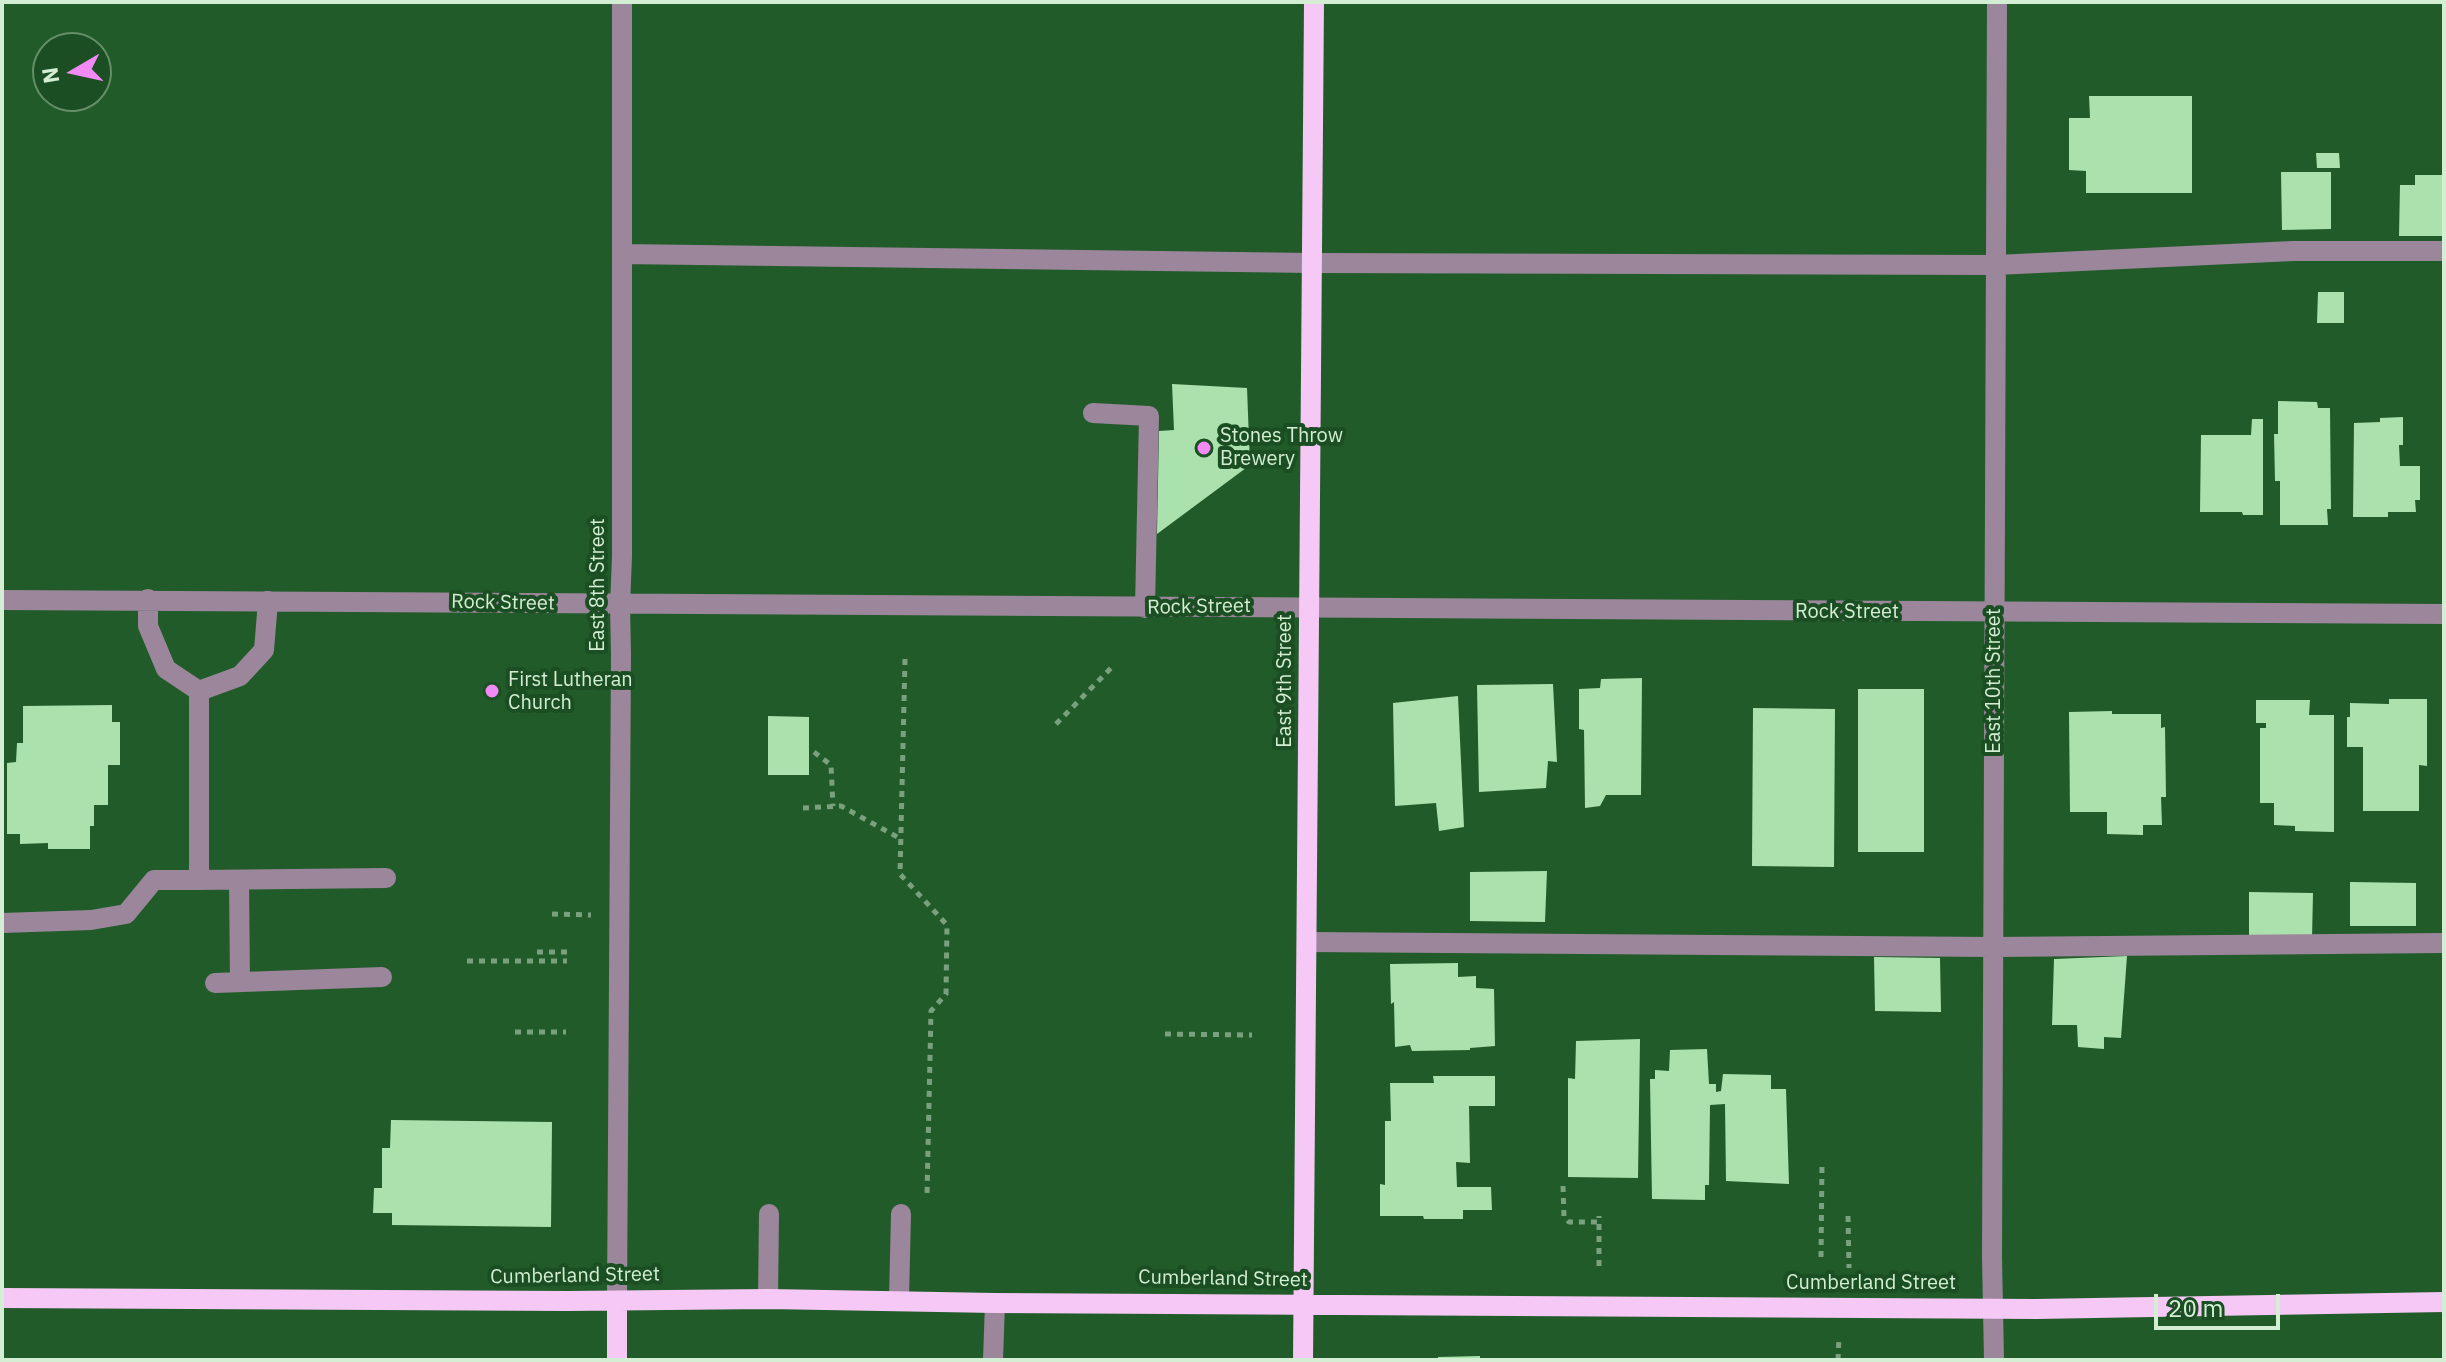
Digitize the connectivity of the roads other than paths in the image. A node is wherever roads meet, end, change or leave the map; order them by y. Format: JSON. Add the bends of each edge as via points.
{"nodes":[{"id":1,"x":622,"y":2,"type":"edge"},
{"id":2,"x":1314,"y":2,"type":"edge"},
{"id":3,"x":1997,"y":2,"type":"edge"},
{"id":4,"x":2444,"y":251,"type":"edge"},
{"id":5,"x":622,"y":254,"type":"junction"},
{"id":6,"x":1312,"y":263,"type":"junction"},
{"id":7,"x":1996,"y":265,"type":"junction"},
{"id":8,"x":1093,"y":413,"type":"dead end"},
{"id":9,"x":148,"y":599,"type":"junction"},
{"id":10,"x":2,"y":600,"type":"edge"},
{"id":11,"x":268,"y":601,"type":"junction"},
{"id":12,"x":620,"y":605,"type":"junction"},
{"id":13,"x":1310,"y":607,"type":"junction"},
{"id":14,"x":1145,"y":608,"type":"junction"},
{"id":15,"x":1994,"y":613,"type":"junction"},
{"id":16,"x":2444,"y":614,"type":"edge"},
{"id":17,"x":199,"y":691,"type":"junction"},
{"id":18,"x":386,"y":878,"type":"dead end"},
{"id":19,"x":199,"y":880,"type":"junction"},
{"id":20,"x":239,"y":880,"type":"junction"},
{"id":21,"x":2,"y":923,"type":"edge"},
{"id":22,"x":1308,"y":942,"type":"junction"},
{"id":23,"x":2444,"y":943,"type":"edge"},
{"id":24,"x":1993,"y":947,"type":"junction"},
{"id":25,"x":382,"y":977,"type":"dead end"},
{"id":26,"x":240,"y":982,"type":"junction"},
{"id":27,"x":215,"y":983,"type":"dead end"},
{"id":28,"x":769,"y":1214,"type":"dead end"},
{"id":29,"x":901,"y":1214,"type":"dead end"},
{"id":30,"x":2,"y":1298,"type":"edge"},
{"id":31,"x":768,"y":1299,"type":"junction"},
{"id":32,"x":899,"y":1300,"type":"junction"},
{"id":33,"x":617,"y":1301,"type":"junction"},
{"id":34,"x":2444,"y":1302,"type":"edge"},
{"id":35,"x":995,"y":1303,"type":"junction"},
{"id":36,"x":1304,"y":1304,"type":"junction"},
{"id":37,"x":1992,"y":1308,"type":"junction"},
{"id":38,"x":617,"y":1360,"type":"edge"},
{"id":39,"x":993,"y":1360,"type":"edge"},
{"id":40,"x":1303,"y":1360,"type":"edge"},
{"id":41,"x":1994,"y":1360,"type":"edge"}],
"edges":[{"from":1,"to":5,"type":"street","name":"East 8th Street"},
{"from":2,"to":6,"type":"main road","name":"East 9th Street"},
{"from":3,"to":7,"type":"street","name":"East 10th Street"},
{"from":4,"to":7,"type":"street","via":[[2293,251]]},
{"from":5,"to":6,"type":"street"},
{"from":5,"to":12,"type":"street","name":"East 8th Street"},
{"from":6,"to":7,"type":"street"},
{"from":6,"to":13,"type":"main road","name":"East 9th Street"},
{"from":7,"to":15,"type":"street","name":"East 10th Street"},
{"from":8,"to":14,"type":"street","via":[[1149,416]]},
{"from":9,"to":10,"type":"street","name":"Rock Street"},
{"from":9,"to":11,"type":"street","name":"Rock Street"},
{"from":9,"to":17,"type":"street","via":[[148,626],[166,669]]},
{"from":11,"to":12,"type":"street","name":"Rock Street"},
{"from":11,"to":17,"type":"street","via":[[264,650],[240,676]]},
{"from":12,"to":14,"type":"street","name":"Rock Street"},
{"from":12,"to":33,"type":"street","name":"East 8th Street"},
{"from":13,"to":14,"type":"street","name":"Rock Street"},
{"from":13,"to":15,"type":"street","name":"Rock Street"},
{"from":13,"to":22,"type":"main road","name":"East 9th Street"},
{"from":15,"to":16,"type":"street","name":"Rock Street"},
{"from":15,"to":24,"type":"street","name":"East 10th Street"},
{"from":17,"to":19,"type":"street"},
{"from":18,"to":20,"type":"street"},
{"from":19,"to":20,"type":"street"},
{"from":19,"to":21,"type":"street","via":[[154,880],[126,914]]},
{"from":20,"to":26,"type":"street"},
{"from":22,"to":24,"type":"street"},
{"from":22,"to":36,"type":"main road","name":"East 9th Street"},
{"from":23,"to":24,"type":"street"},
{"from":24,"to":37,"type":"street","name":"East 10th Street"},
{"from":25,"to":26,"type":"street"},
{"from":26,"to":27,"type":"street"},
{"from":28,"to":31,"type":"street"},
{"from":29,"to":32,"type":"street"},
{"from":30,"to":33,"type":"main road","name":"Cumberland Street"},
{"from":31,"to":32,"type":"main road","name":"Cumberland Street"},
{"from":31,"to":33,"type":"main road","name":"Cumberland Street"},
{"from":32,"to":35,"type":"main road","name":"Cumberland Street"},
{"from":33,"to":38,"type":"main road","name":"East 8th Street"},
{"from":34,"to":37,"type":"main road","name":"Cumberland Street"},
{"from":35,"to":36,"type":"main road","name":"Cumberland Street"},
{"from":35,"to":39,"type":"street"},
{"from":36,"to":37,"type":"main road","name":"Cumberland Street"},
{"from":36,"to":40,"type":"main road","name":"East 9th Street"},
{"from":37,"to":41,"type":"street","name":"East 10th Street"}]}
